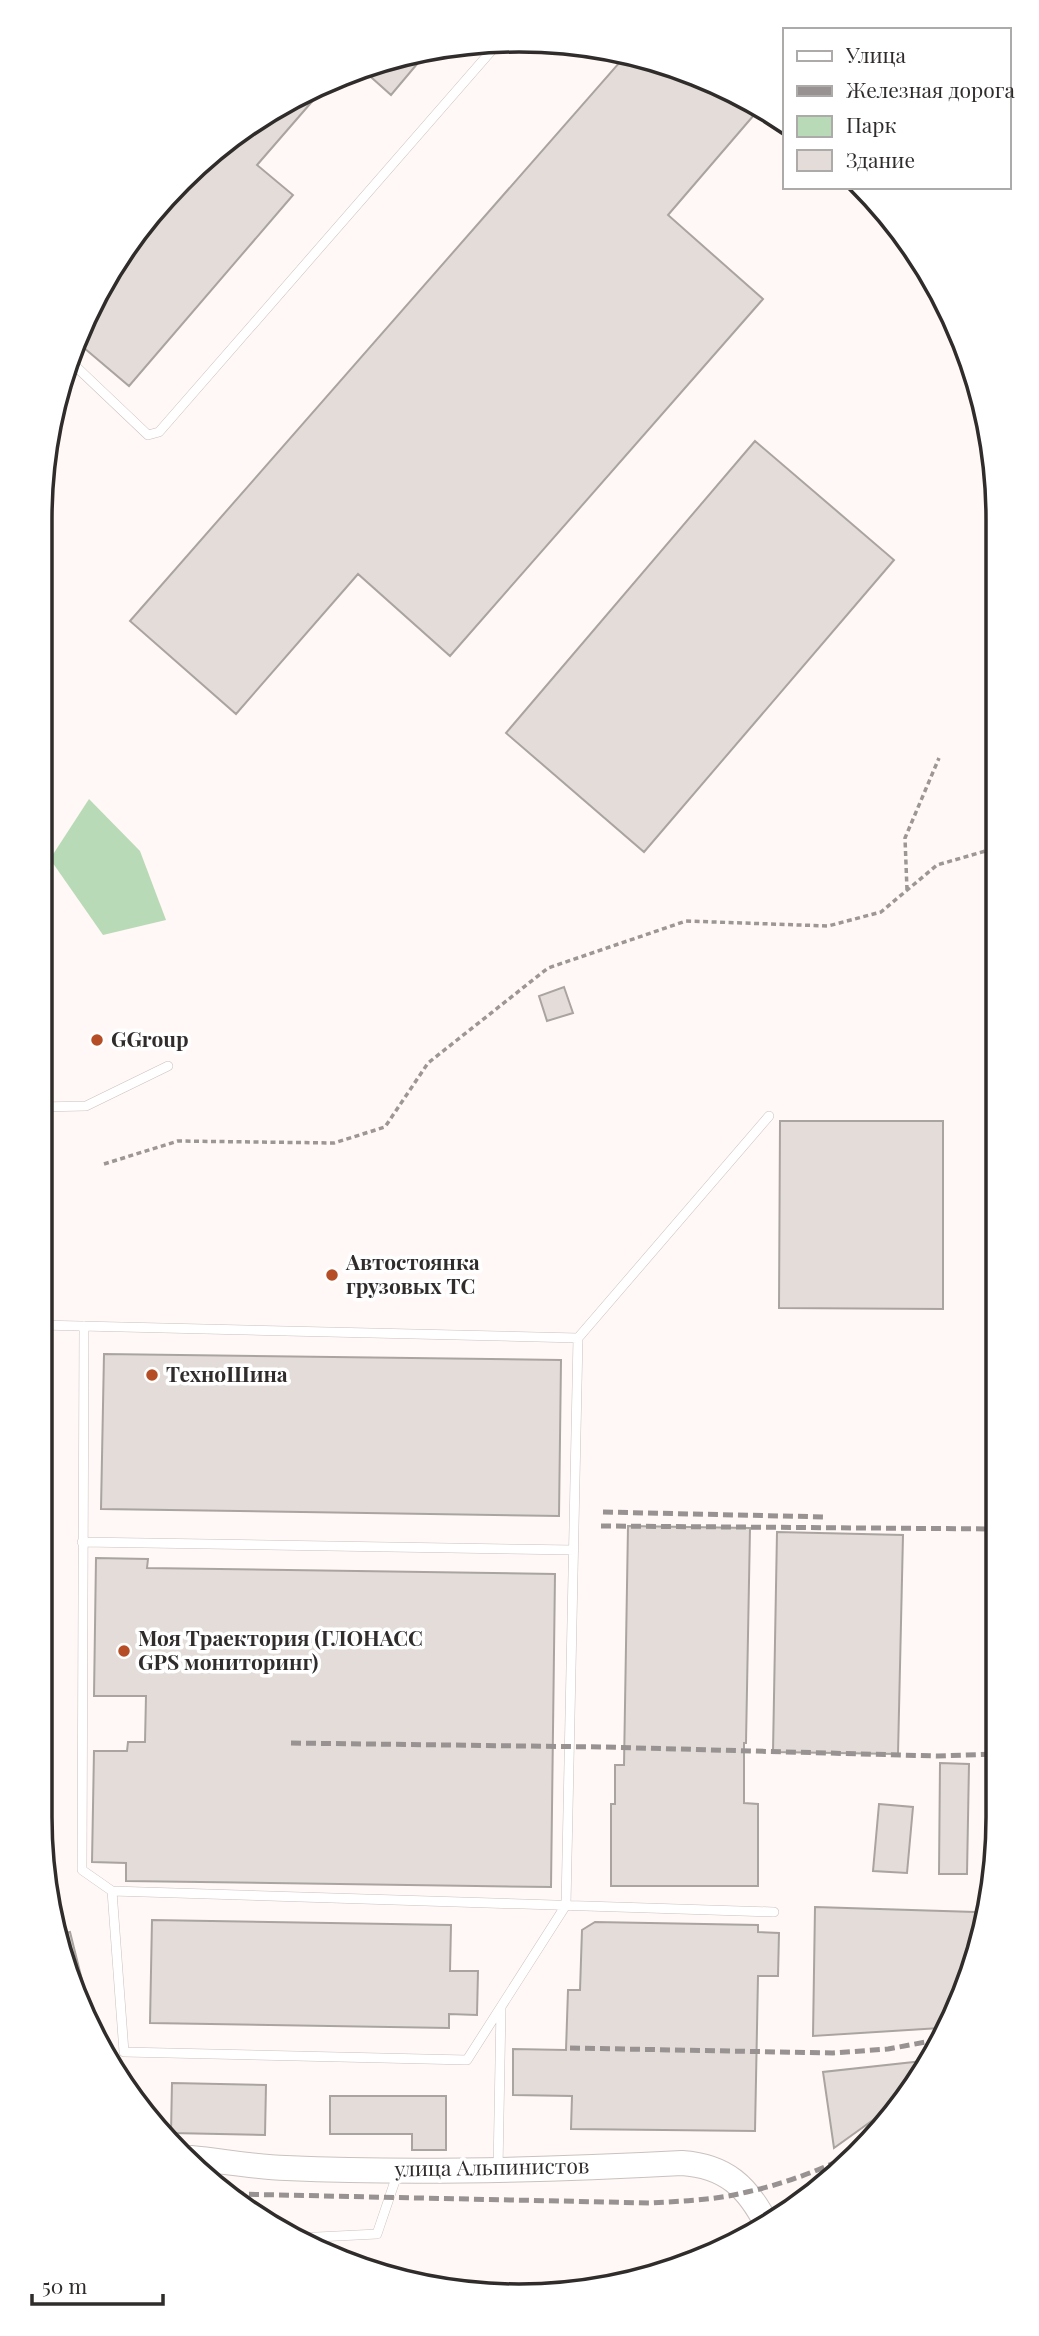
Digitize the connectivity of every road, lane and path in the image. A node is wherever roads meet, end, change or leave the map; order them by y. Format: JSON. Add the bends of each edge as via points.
{"nodes":[{"id":1,"x":489,"y":53,"type":"edge"},
{"id":2,"x":77,"y":368,"type":"edge"},
{"id":3,"x":939,"y":758,"type":"dead end"},
{"id":4,"x":986,"y":851,"type":"edge"},
{"id":5,"x":907,"y":890,"type":"junction"},
{"id":6,"x":168,"y":1066,"type":"dead end"},
{"id":7,"x":52,"y":1107,"type":"edge"},
{"id":8,"x":769,"y":1116,"type":"dead end"},
{"id":9,"x":104,"y":1164,"type":"dead end"},
{"id":10,"x":52,"y":1325,"type":"edge"},
{"id":11,"x":84,"y":1326,"type":"junction"},
{"id":12,"x":578,"y":1338,"type":"junction"},
{"id":13,"x":82,"y":1542,"type":"junction"},
{"id":14,"x":574,"y":1550,"type":"junction"},
{"id":15,"x":112,"y":1891,"type":"junction"},
{"id":16,"x":566,"y":1905,"type":"junction"},
{"id":17,"x":774,"y":1912,"type":"dead end"},
{"id":18,"x":501,"y":2006,"type":"junction"},
{"id":19,"x":202,"y":2159,"type":"edge"},
{"id":20,"x":399,"y":2170,"type":"junction"},
{"id":21,"x":498,"y":2171,"type":"junction"},
{"id":22,"x":761,"y":2216,"type":"edge"},
{"id":23,"x":317,"y":2237,"type":"edge"}],
"edges":[{"from":1,"to":2,"type":"lane","via":[[159,432],[148,435]]},
{"from":3,"to":5,"type":"path","via":[[905,838]]},
{"from":4,"to":5,"type":"path","via":[[937,865]]},
{"from":5,"to":9,"type":"path","via":[[881,912],[828,926],[686,921],[548,968],[428,1063],[385,1127],[334,1143],[178,1141]]},
{"from":6,"to":7,"type":"lane","via":[[86,1106]]},
{"from":8,"to":12,"type":"lane"},
{"from":10,"to":11,"type":"lane"},
{"from":11,"to":12,"type":"lane"},
{"from":11,"to":13,"type":"lane"},
{"from":12,"to":14,"type":"lane"},
{"from":13,"to":14,"type":"lane"},
{"from":13,"to":15,"type":"lane","via":[[82,1870]]},
{"from":14,"to":16,"type":"lane"},
{"from":15,"to":16,"type":"lane"},
{"from":15,"to":18,"type":"lane","via":[[124,2052],[467,2060]]},
{"from":16,"to":17,"type":"lane"},
{"from":16,"to":18,"type":"lane"},
{"from":18,"to":21,"type":"lane"},
{"from":19,"to":20,"type":"main road","name":"улица Альпинистов","via":[[284,2168]]},
{"from":20,"to":21,"type":"main road","name":"улица Альпинистов"},
{"from":20,"to":23,"type":"lane","via":[[377,2234]]},
{"from":21,"to":22,"type":"main road","name":"улица Альпинистов","via":[[701,2164],[734,2180]]}]}
